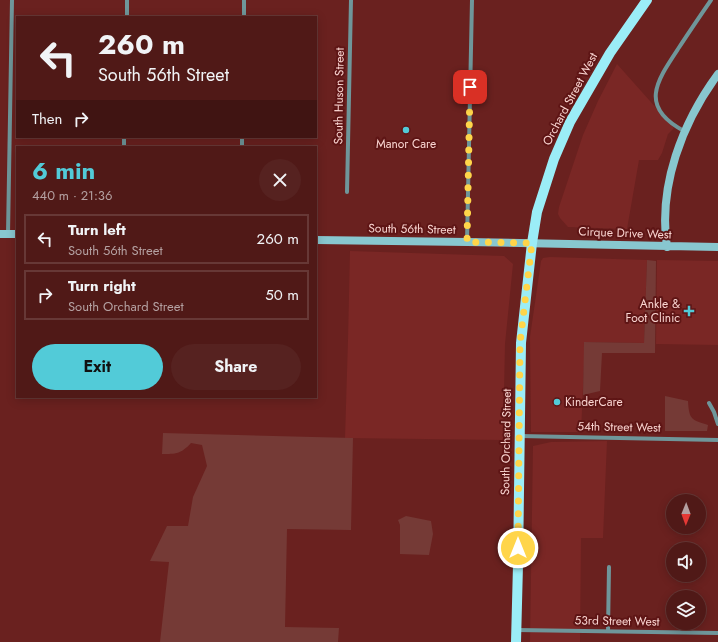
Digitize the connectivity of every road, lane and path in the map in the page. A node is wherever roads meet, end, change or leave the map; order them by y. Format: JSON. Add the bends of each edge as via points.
{"nodes":[{"id":1,"x":12,"y":0,"type":"edge"},
{"id":2,"x":127,"y":0,"type":"edge"},
{"id":3,"x":244,"y":0,"type":"edge"},
{"id":4,"x":351,"y":0,"type":"edge"},
{"id":5,"x":472,"y":0,"type":"edge"},
{"id":6,"x":648,"y":0,"type":"edge"},
{"id":7,"x":711,"y":0,"type":"edge"},
{"id":8,"x":127,"y":16,"type":"edge"},
{"id":9,"x":244,"y":16,"type":"edge"},
{"id":10,"x":718,"y":74,"type":"edge"},
{"id":11,"x":684,"y":131,"type":"junction"},
{"id":12,"x":347,"y":192,"type":"dead end"},
{"id":13,"x":4,"y":234,"type":"edge"},
{"id":14,"x":16,"y":234,"type":"edge"},
{"id":15,"x":317,"y":240,"type":"edge"},
{"id":16,"x":467,"y":242,"type":"junction"},
{"id":17,"x":532,"y":243,"type":"junction"},
{"id":18,"x":667,"y":247,"type":"junction"},
{"id":19,"x":718,"y":248,"type":"edge"},
{"id":20,"x":709,"y":403,"type":"dead end"},
{"id":21,"x":718,"y":424,"type":"edge"},
{"id":22,"x":519,"y":436,"type":"junction"},
{"id":23,"x":718,"y":440,"type":"edge"},
{"id":24,"x":609,"y":567,"type":"dead end"},
{"id":25,"x":516,"y":630,"type":"junction"},
{"id":26,"x":608,"y":631,"type":"junction"},
{"id":27,"x":718,"y":633,"type":"edge"},
{"id":28,"x":516,"y":642,"type":"edge"}],
"edges":[{"from":1,"to":13,"type":"street"},
{"from":2,"to":8,"type":"street"},
{"from":3,"to":9,"type":"street"},
{"from":4,"to":12,"type":"street","name":"South Huson Street"},
{"from":5,"to":16,"type":"street"},
{"from":6,"to":17,"type":"main road","name":"Orchard Street West","via":[[590,85],[556,151],[537,212]]},
{"from":7,"to":11,"type":"street","via":[[663,72],[656,90],[656,102],[661,113]]},
{"from":10,"to":11,"type":"main road"},
{"from":11,"to":18,"type":"main road","via":[[667,196],[664,226]]},
{"from":13,"to":14,"type":"main road"},
{"from":15,"to":16,"type":"main road","name":"South 56th Street"},
{"from":16,"to":17,"type":"main road","name":"South 56th Street"},
{"from":17,"to":18,"type":"main road","name":"Cirque Drive West"},
{"from":17,"to":22,"type":"main road","name":"South Orchard Street","via":[[520,343]]},
{"from":18,"to":19,"type":"main road","name":"Cirque Drive West"},
{"from":20,"to":21,"type":"street"},
{"from":22,"to":23,"type":"street","name":"54th Street West"},
{"from":22,"to":25,"type":"main road","name":"South Orchard Street"},
{"from":24,"to":26,"type":"street"},
{"from":25,"to":26,"type":"street","name":"53rd Street West"},
{"from":25,"to":28,"type":"main road","name":"South Orchard Street"},
{"from":26,"to":27,"type":"street","name":"53rd Street West"}]}
